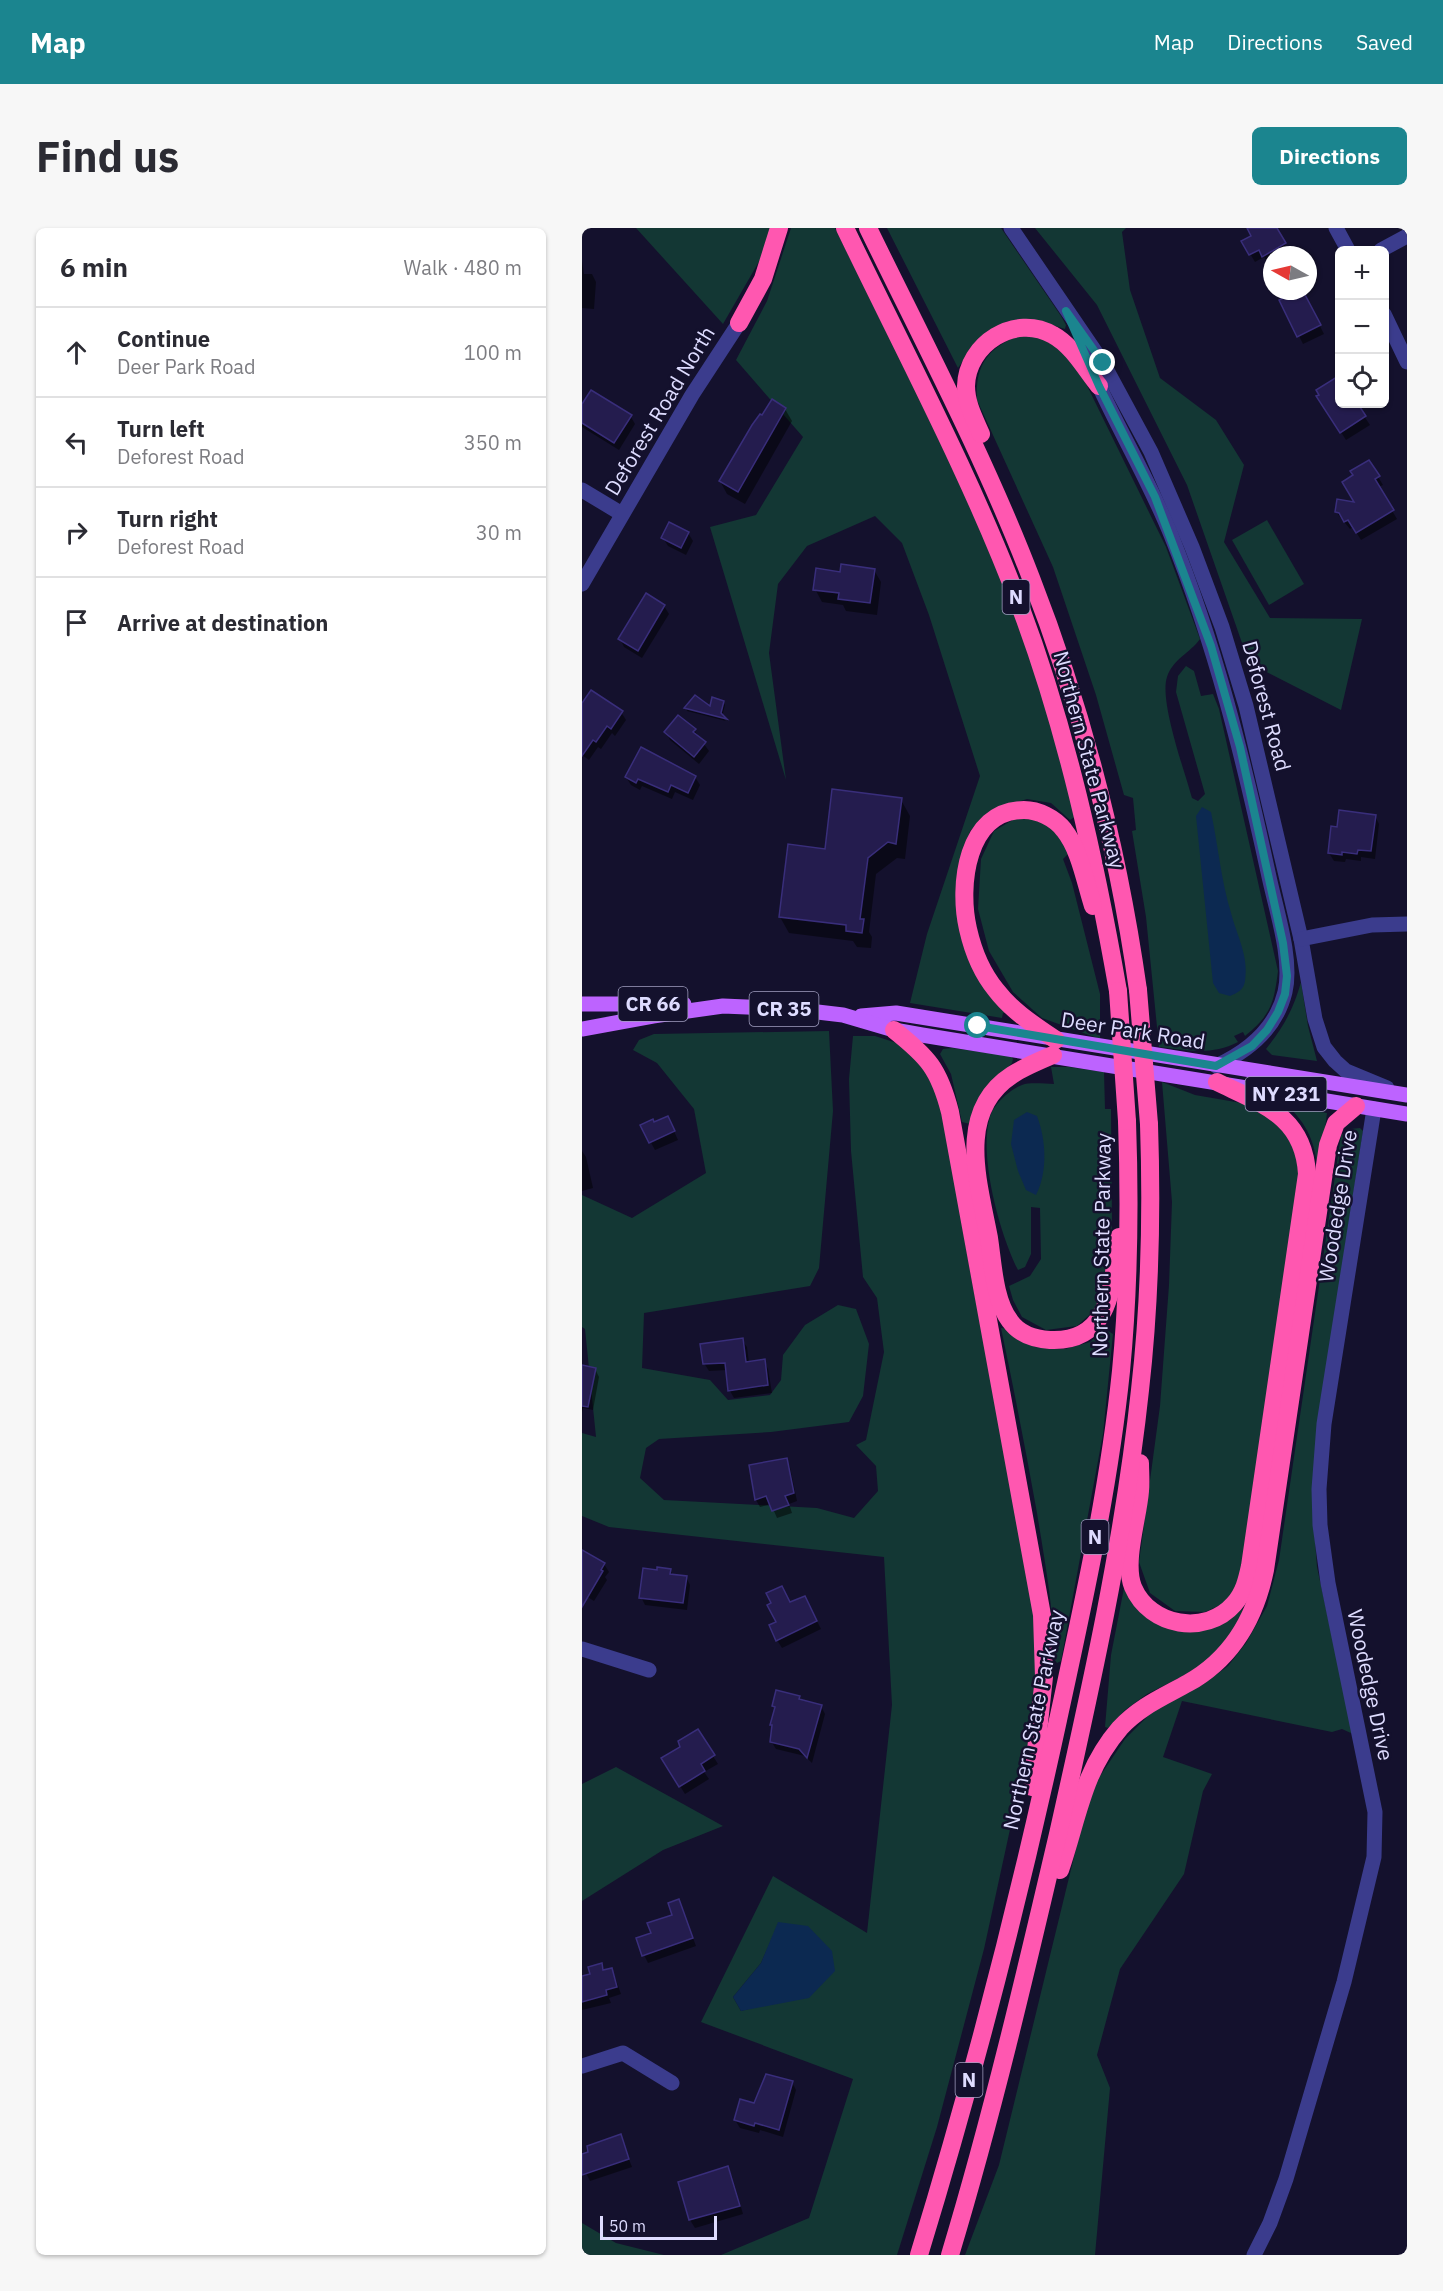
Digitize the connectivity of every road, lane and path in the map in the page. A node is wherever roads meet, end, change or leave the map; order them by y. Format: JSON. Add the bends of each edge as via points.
{"nodes":[{"id":1,"x":779,"y":228,"type":"edge"},
{"id":2,"x":844,"y":228,"type":"edge"},
{"id":3,"x":868,"y":228,"type":"edge"},
{"id":4,"x":1011,"y":228,"type":"edge"},
{"id":5,"x":1336,"y":228,"type":"edge"},
{"id":6,"x":1407,"y":236,"type":"edge"},
{"id":7,"x":1346,"y":246,"type":"edge"},
{"id":8,"x":1388,"y":246,"type":"edge"},
{"id":9,"x":1066,"y":311,"type":"junction"},
{"id":10,"x":739,"y":322,"type":"joint"},
{"id":11,"x":1389,"y":324,"type":"edge"},
{"id":12,"x":1407,"y":362,"type":"edge"},
{"id":13,"x":1099,"y":386,"type":"junction"},
{"id":14,"x":582,"y":490,"type":"edge"},
{"id":15,"x":622,"y":514,"type":"junction"},
{"id":16,"x":1015,"y":538,"type":"junction"},
{"id":17,"x":582,"y":584,"type":"edge"},
{"id":18,"x":1407,"y":924,"type":"edge"},
{"id":19,"x":1300,"y":939,"type":"junction"},
{"id":20,"x":1118,"y":991,"type":"junction"},
{"id":21,"x":582,"y":1004,"type":"edge"},
{"id":22,"x":723,"y":1006,"type":"junction"},
{"id":23,"x":852,"y":1016,"type":"junction"},
{"id":24,"x":582,"y":1029,"type":"edge"},
{"id":25,"x":894,"y":1030,"type":"junction"},
{"id":26,"x":1054,"y":1047,"type":"junction"},
{"id":27,"x":1216,"y":1074,"type":"junction"},
{"id":28,"x":1406,"y":1095,"type":"edge"},
{"id":29,"x":1365,"y":1108,"type":"junction"},
{"id":30,"x":1407,"y":1114,"type":"edge"},
{"id":31,"x":1129,"y":1164,"type":"junction"},
{"id":32,"x":1141,"y":1388,"type":"junction"},
{"id":33,"x":582,"y":1649,"type":"edge"},
{"id":34,"x":649,"y":1670,"type":"dead end"},
{"id":35,"x":1016,"y":1904,"type":"junction"},
{"id":36,"x":1032,"y":1948,"type":"junction"},
{"id":37,"x":582,"y":2066,"type":"edge"},
{"id":38,"x":672,"y":2083,"type":"dead end"},
{"id":39,"x":919,"y":2255,"type":"edge"},
{"id":40,"x":950,"y":2255,"type":"edge"},
{"id":41,"x":1254,"y":2255,"type":"edge"}],
"edges":[{"from":1,"to":10,"type":"highway","via":[[763,279]]},
{"from":2,"to":20,"type":"highway","name":"Northern State Parkway","number":"N","via":[[981,513],[1034,646],[1083,810]]},
{"from":3,"to":16,"type":"highway","name":"Northern State Parkway","number":"N"},
{"from":4,"to":9,"type":"street","name":"Deforest Road"},
{"from":5,"to":7,"type":"street"},
{"from":6,"to":8,"type":"street"},
{"from":9,"to":13,"type":"street","name":"Deforest Road"},
{"from":9,"to":19,"type":"street","name":"Deforest Road","via":[[1094,347],[1135,421],[1203,574],[1246,706]]},
{"from":10,"to":15,"type":"street","name":"Deforest Road North"},
{"from":11,"to":12,"type":"street"},
{"from":13,"to":16,"type":"highway","via":[[1067,346],[1044,331],[1009,331],[991,339],[976,353],[969,368],[966,395],[989,449]]},
{"from":13,"to":27,"type":"street","name":"Deforest Road","via":[[1155,497],[1218,666],[1240,747],[1285,955],[1286,986],[1273,1021],[1252,1046]]},
{"from":14,"to":15,"type":"street"},
{"from":15,"to":17,"type":"street","name":"Deforest Road North"},
{"from":16,"to":32,"type":"highway","name":"Northern State Parkway","number":"N","bridge":true,"via":[[1060,659],[1092,761],[1116,861],[1138,990],[1149,1124],[1150,1212]]},
{"from":18,"to":19,"type":"street","via":[[1372,925]]},
{"from":19,"to":28,"type":"street","name":"Deforest Road","via":[[1318,1030],[1329,1055],[1355,1076]]},
{"from":20,"to":26,"type":"highway","via":[[1080,864],[1062,827],[1027,810],[1006,813],[988,823],[974,842],[966,873],[965,907],[971,943],[1001,996]]},
{"from":20,"to":31,"type":"highway","name":"Northern State Parkway","number":"N","bridge":true},
{"from":21,"to":22,"type":"main road","number":"CR 66"},
{"from":22,"to":23,"type":"main road","name":"Deer Park Road","number":"CR 35"},
{"from":22,"to":24,"type":"main road","name":"Deer Park Road","number":"CR 35"},
{"from":23,"to":25,"type":"main road","name":"Deer Park Road","number":"NY 231"},
{"from":23,"to":26,"type":"main road","name":"Deer Park Road","number":"NY 231","via":[[896,1013]]},
{"from":25,"to":26,"type":"main road","name":"Deer Park Road","number":"NY 231"},
{"from":25,"to":35,"type":"highway","via":[[933,1066],[946,1096],[1042,1615],[1043,1701]]},
{"from":26,"to":27,"type":"main road","name":"Deer Park Road","number":"NY 231"},
{"from":26,"to":31,"type":"highway","via":[[1001,1084],[984,1105],[976,1128],[974,1156],[997,1287],[1004,1311],[1018,1329],[1035,1338],[1056,1340],[1076,1336],[1101,1317],[1112,1288]]},
{"from":27,"to":28,"type":"main road","name":"Deer Park Road","number":"NY 231"},
{"from":27,"to":29,"type":"main road","name":"Deer Park Road","number":"NY 231"},
{"from":27,"to":32,"type":"highway","via":[[1286,1119],[1304,1150],[1307,1174],[1248,1578],[1233,1605],[1207,1621],[1183,1624],[1159,1616],[1138,1596],[1131,1578],[1140,1490]]},
{"from":29,"to":30,"type":"main road","name":"Deer Park Road","number":"NY 231"},
{"from":29,"to":36,"type":"highway","via":[[1336,1123],[1328,1145],[1265,1570],[1254,1609],[1242,1632],[1217,1662],[1133,1715],[1102,1752],[1083,1790],[1070,1841]]},
{"from":29,"to":41,"type":"street","name":"Woodedge Drive","via":[[1319,1466],[1319,1497],[1328,1583],[1375,1812],[1374,1857],[1344,1982],[1289,2168]]},
{"from":31,"to":35,"type":"highway","name":"Northern State Parkway","number":"N","via":[[1126,1295],[1115,1417],[1066,1682]]},
{"from":32,"to":36,"type":"highway","name":"Northern State Parkway","number":"N","via":[[1105,1614]]},
{"from":33,"to":34,"type":"street"},
{"from":35,"to":39,"type":"highway","name":"Northern State Parkway","number":"N"},
{"from":36,"to":40,"type":"highway","name":"Northern State Parkway","number":"N"},
{"from":37,"to":38,"type":"street","via":[[623,2054]]}]}
